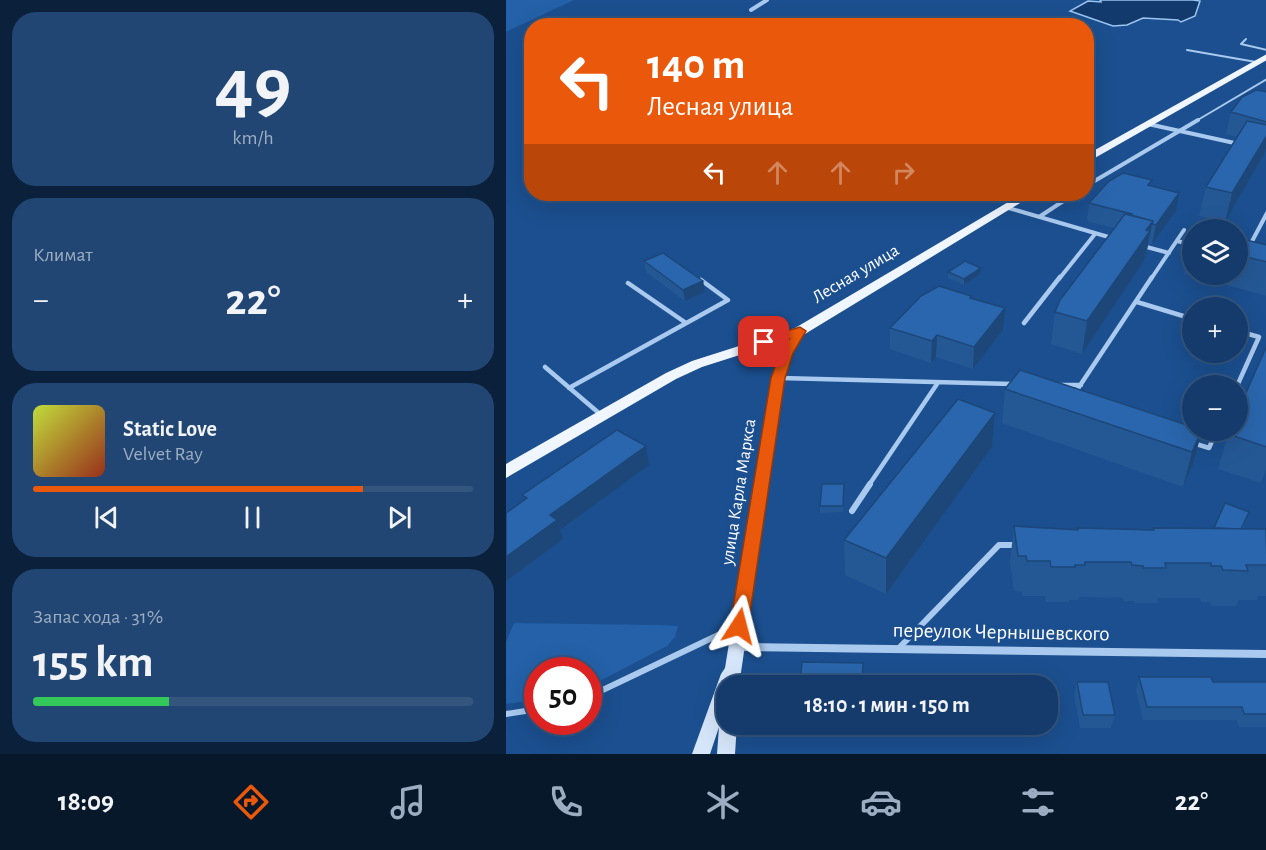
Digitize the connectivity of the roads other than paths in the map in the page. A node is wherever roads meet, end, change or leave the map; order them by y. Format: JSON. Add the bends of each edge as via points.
{"nodes":[{"id":1,"x":767,"y":0,"type":"edge"},
{"id":2,"x":751,"y":10,"type":"dead end"},
{"id":3,"x":1246,"y":39,"type":"dead end"},
{"id":4,"x":1187,"y":50,"type":"dead end"},
{"id":5,"x":1266,"y":50,"type":"edge"},
{"id":6,"x":1266,"y":56,"type":"edge"},
{"id":7,"x":1256,"y":62,"type":"junction"},
{"id":8,"x":1266,"y":79,"type":"edge"},
{"id":9,"x":1148,"y":124,"type":"junction"},
{"id":10,"x":1176,"y":131,"type":"junction"},
{"id":11,"x":1244,"y":145,"type":"edge"},
{"id":12,"x":1094,"y":155,"type":"edge"},
{"id":13,"x":1094,"y":181,"type":"edge"},
{"id":14,"x":1016,"y":201,"type":"edge"},
{"id":15,"x":1063,"y":201,"type":"edge"},
{"id":16,"x":1005,"y":207,"type":"junction"},
{"id":17,"x":1266,"y":213,"type":"edge"},
{"id":18,"x":1039,"y":217,"type":"junction"},
{"id":19,"x":1182,"y":233,"type":"edge"},
{"id":20,"x":1095,"y":234,"type":"junction"},
{"id":21,"x":1116,"y":239,"type":"edge"},
{"id":22,"x":1177,"y":241,"type":"junction"},
{"id":23,"x":1182,"y":242,"type":"edge"},
{"id":24,"x":1137,"y":245,"type":"edge"},
{"id":25,"x":1248,"y":247,"type":"edge"},
{"id":26,"x":1169,"y":253,"type":"junction"},
{"id":27,"x":693,"y":275,"type":"edge"},
{"id":28,"x":628,"y":283,"type":"dead end"},
{"id":29,"x":1137,"y":303,"type":"junction"},
{"id":30,"x":1182,"y":316,"type":"edge"},
{"id":31,"x":686,"y":323,"type":"junction"},
{"id":32,"x":1024,"y":323,"type":"dead end"},
{"id":33,"x":800,"y":331,"type":"junction"},
{"id":34,"x":1248,"y":334,"type":"edge"},
{"id":35,"x":1248,"y":362,"type":"edge"},
{"id":36,"x":545,"y":367,"type":"dead end"},
{"id":37,"x":778,"y":378,"type":"junction"},
{"id":38,"x":937,"y":384,"type":"junction"},
{"id":39,"x":1021,"y":384,"type":"edge"},
{"id":40,"x":1057,"y":385,"type":"edge"},
{"id":41,"x":1081,"y":385,"type":"junction"},
{"id":42,"x":569,"y":388,"type":"junction"},
{"id":43,"x":1074,"y":394,"type":"edge"},
{"id":44,"x":602,"y":416,"type":"junction"},
{"id":45,"x":1187,"y":441,"type":"edge"},
{"id":46,"x":1212,"y":441,"type":"edge"},
{"id":47,"x":506,"y":472,"type":"edge"},
{"id":48,"x":852,"y":511,"type":"dead end"},
{"id":49,"x":1023,"y":545,"type":"edge"},
{"id":50,"x":739,"y":626,"type":"junction"},
{"id":51,"x":735,"y":647,"type":"junction"},
{"id":52,"x":898,"y":649,"type":"junction"},
{"id":53,"x":1266,"y":654,"type":"edge"},
{"id":54,"x":732,"y":664,"type":"junction"},
{"id":55,"x":732,"y":675,"type":"edge"},
{"id":56,"x":602,"y":690,"type":"edge"},
{"id":57,"x":524,"y":711,"type":"edge"},
{"id":58,"x":506,"y":714,"type":"edge"},
{"id":59,"x":727,"y":735,"type":"edge"},
{"id":60,"x":701,"y":754,"type":"edge"},
{"id":61,"x":726,"y":754,"type":"edge"}],
"edges":[{"from":1,"to":2,"type":"street"},
{"from":3,"to":5,"type":"lane","via":[[1241,44]]},
{"from":4,"to":7,"type":"lane"},
{"from":6,"to":7,"type":"main road"},
{"from":7,"to":9,"type":"main road"},
{"from":8,"to":10,"type":"lane"},
{"from":9,"to":10,"type":"lane"},
{"from":9,"to":12,"type":"main road"},
{"from":10,"to":11,"type":"lane"},
{"from":10,"to":13,"type":"lane"},
{"from":14,"to":16,"type":"main road","name":"Лесная улица"},
{"from":15,"to":18,"type":"lane"},
{"from":16,"to":18,"type":"lane"},
{"from":16,"to":33,"type":"main road","name":"Лесная улица"},
{"from":17,"to":25,"type":"lane"},
{"from":18,"to":20,"type":"lane"},
{"from":19,"to":22,"type":"lane"},
{"from":20,"to":21,"type":"lane"},
{"from":20,"to":32,"type":"lane"},
{"from":22,"to":23,"type":"lane"},
{"from":22,"to":26,"type":"lane"},
{"from":24,"to":26,"type":"lane"},
{"from":26,"to":29,"type":"lane"},
{"from":27,"to":31,"type":"lane","via":[[728,300]]},
{"from":28,"to":31,"type":"lane"},
{"from":29,"to":30,"type":"lane"},
{"from":29,"to":41,"type":"lane"},
{"from":31,"to":42,"type":"lane"},
{"from":33,"to":37,"type":"main road","name":"улица Карла Маркса"},
{"from":33,"to":44,"type":"main road","name":"Лесная улица","via":[[697,364]]},
{"from":34,"to":35,"type":"lane","via":[[1259,337]]},
{"from":36,"to":42,"type":"lane"},
{"from":37,"to":38,"type":"lane"},
{"from":37,"to":50,"type":"main road","name":"улица Карла Маркса"},
{"from":38,"to":39,"type":"lane"},
{"from":38,"to":48,"type":"lane"},
{"from":40,"to":41,"type":"lane"},
{"from":41,"to":43,"type":"lane"},
{"from":42,"to":44,"type":"lane"},
{"from":44,"to":47,"type":"main road","name":"Лесная улица"},
{"from":45,"to":46,"type":"lane","via":[[1209,448]]},
{"from":49,"to":52,"type":"lane","via":[[999,545]]},
{"from":50,"to":51,"type":"main road","name":"улица Карла Маркса"},
{"from":50,"to":56,"type":"lane"},
{"from":51,"to":52,"type":"street","name":"переулок Чернышевского"},
{"from":51,"to":54,"type":"main road","name":"улица Карла Маркса"},
{"from":52,"to":53,"type":"street","name":"переулок Чернышевского"},
{"from":54,"to":55,"type":"main road","name":"улица Карла Маркса"},
{"from":54,"to":60,"type":"main road","name":"улица Карла Маркса"},
{"from":57,"to":58,"type":"lane"},
{"from":59,"to":61,"type":"main road"}]}
